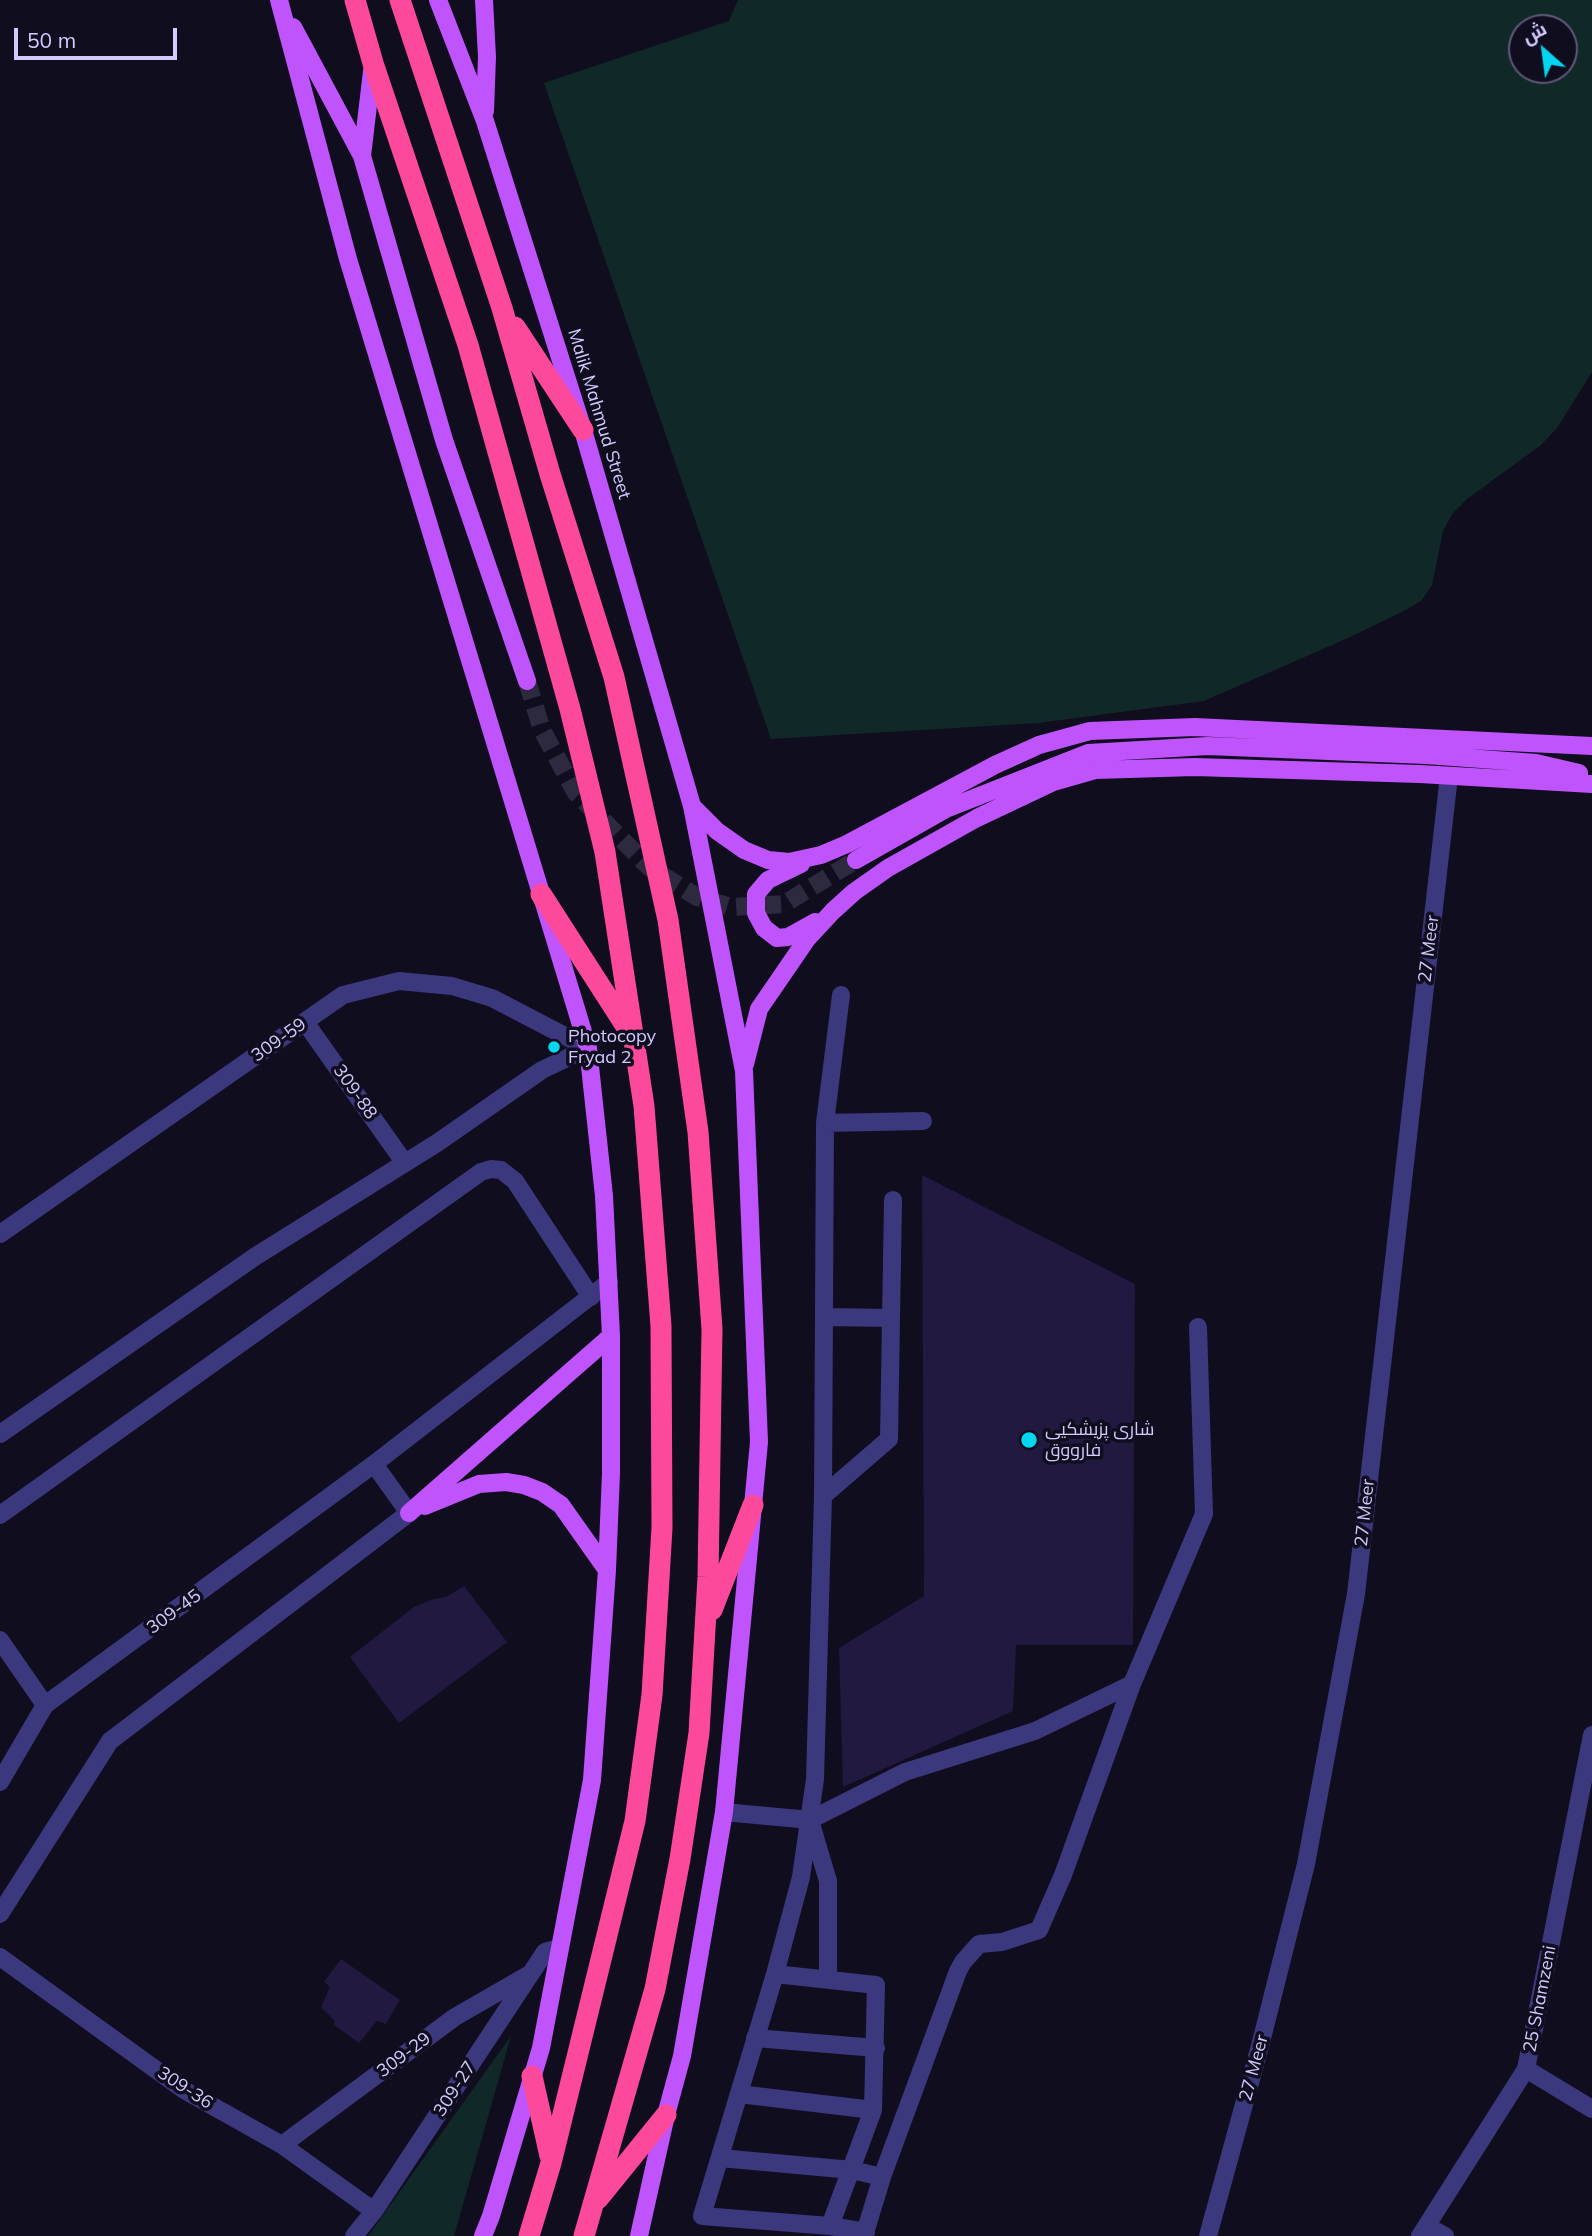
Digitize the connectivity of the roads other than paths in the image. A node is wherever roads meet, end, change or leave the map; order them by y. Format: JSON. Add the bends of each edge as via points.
{"nodes":[{"id":1,"x":355,"y":0,"type":"edge"},
{"id":2,"x":400,"y":0,"type":"edge"},
{"id":3,"x":439,"y":0,"type":"edge"},
{"id":4,"x":484,"y":0,"type":"edge"},
{"id":5,"x":280,"y":1,"type":"edge"},
{"id":6,"x":373,"y":64,"type":"junction"},
{"id":7,"x":485,"y":121,"type":"junction"},
{"id":8,"x":362,"y":156,"type":"junction"},
{"id":9,"x":502,"y":308,"type":"junction"},
{"id":10,"x":583,"y":430,"type":"junction"},
{"id":11,"x":527,"y":681,"type":"tunnel mouth"},
{"id":12,"x":1592,"y":746,"type":"edge"},
{"id":13,"x":1449,"y":776,"type":"junction"},
{"id":14,"x":1592,"y":776,"type":"edge"},
{"id":15,"x":1592,"y":784,"type":"edge"},
{"id":16,"x":692,"y":806,"type":"junction"},
{"id":17,"x":810,"y":858,"type":"junction"},
{"id":18,"x":856,"y":860,"type":"tunnel mouth"},
{"id":19,"x":541,"y":894,"type":"junction"},
{"id":20,"x":833,"y":911,"type":"junction"},
{"id":21,"x":841,"y":995,"type":"dead end"},
{"id":22,"x":305,"y":1022,"type":"junction"},
{"id":23,"x":634,"y":1040,"type":"junction"},
{"id":24,"x":588,"y":1048,"type":"junction"},
{"id":25,"x":744,"y":1070,"type":"junction"},
{"id":26,"x":923,"y":1121,"type":"dead end"},
{"id":27,"x":825,"y":1123,"type":"junction"},
{"id":28,"x":404,"y":1162,"type":"junction"},
{"id":29,"x":893,"y":1200,"type":"dead end"},
{"id":30,"x":0,"y":1234,"type":"edge"},
{"id":31,"x":609,"y":1282,"type":"junction"},
{"id":32,"x":591,"y":1297,"type":"junction"},
{"id":33,"x":825,"y":1317,"type":"junction"},
{"id":34,"x":891,"y":1318,"type":"junction"},
{"id":35,"x":1198,"y":1327,"type":"dead end"},
{"id":36,"x":611,"y":1336,"type":"junction"},
{"id":37,"x":3,"y":1424,"type":"edge"},
{"id":38,"x":374,"y":1464,"type":"junction"},
{"id":39,"x":823,"y":1496,"type":"junction"},
{"id":40,"x":753,"y":1504,"type":"junction"},
{"id":41,"x":409,"y":1513,"type":"junction"},
{"id":42,"x":0,"y":1515,"type":"edge"},
{"id":43,"x":607,"y":1570,"type":"junction"},
{"id":44,"x":706,"y":1625,"type":"junction"},
{"id":45,"x":0,"y":1640,"type":"edge"},
{"id":46,"x":1132,"y":1684,"type":"junction"},
{"id":47,"x":46,"y":1704,"type":"junction"},
{"id":48,"x":1592,"y":1735,"type":"edge"},
{"id":49,"x":0,"y":1782,"type":"edge"},
{"id":50,"x":724,"y":1812,"type":"junction"},
{"id":51,"x":810,"y":1820,"type":"junction"},
{"id":52,"x":801,"y":1877,"type":"junction"},
{"id":53,"x":828,"y":1881,"type":"junction"},
{"id":54,"x":0,"y":1914,"type":"edge"},
{"id":55,"x":559,"y":1948,"type":"junction"},
{"id":56,"x":0,"y":1957,"type":"edge"},
{"id":57,"x":531,"y":1973,"type":"junction"},
{"id":58,"x":775,"y":1975,"type":"junction"},
{"id":59,"x":828,"y":1980,"type":"junction"},
{"id":60,"x":755,"y":2038,"type":"junction"},
{"id":61,"x":876,"y":2048,"type":"junction"},
{"id":62,"x":1526,"y":2069,"type":"junction"},
{"id":63,"x":532,"y":2076,"type":"junction"},
{"id":64,"x":739,"y":2094,"type":"junction"},
{"id":65,"x":1592,"y":2109,"type":"edge"},
{"id":66,"x":873,"y":2110,"type":"junction"},
{"id":67,"x":666,"y":2115,"type":"junction"},
{"id":68,"x":282,"y":2145,"type":"junction"},
{"id":69,"x":720,"y":2158,"type":"junction"},
{"id":70,"x":551,"y":2163,"type":"junction"},
{"id":71,"x":852,"y":2170,"type":"junction"},
{"id":72,"x":881,"y":2177,"type":"junction"},
{"id":73,"x":593,"y":2206,"type":"junction"},
{"id":74,"x":374,"y":2211,"type":"junction"},
{"id":75,"x":830,"y":2226,"type":"junction"},
{"id":76,"x":1424,"y":2231,"type":"edge"},
{"id":77,"x":865,"y":2234,"type":"edge"},
{"id":78,"x":354,"y":2236,"type":"edge"},
{"id":79,"x":483,"y":2236,"type":"edge"},
{"id":80,"x":529,"y":2236,"type":"edge"},
{"id":81,"x":584,"y":2236,"type":"edge"},
{"id":82,"x":639,"y":2236,"type":"edge"},
{"id":83,"x":1208,"y":2236,"type":"edge"},
{"id":84,"x":1446,"y":2236,"type":"edge"}],
"edges":[{"from":1,"to":6,"type":"highway"},
{"from":2,"to":9,"type":"highway"},
{"from":3,"to":7,"type":"main road","name":"Malik Mahmud Street"},
{"from":4,"to":7,"type":"main road"},
{"from":5,"to":8,"type":"main road"},
{"from":5,"to":19,"type":"main road","via":[[348,260]]},
{"from":6,"to":8,"type":"main road"},
{"from":6,"to":23,"type":"highway","via":[[468,345],[570,709],[606,852]]},
{"from":7,"to":10,"type":"main road","name":"Malik Mahmud Street"},
{"from":8,"to":11,"type":"main road","via":[[444,440]]},
{"from":9,"to":10,"type":"highway"},
{"from":9,"to":44,"type":"highway","via":[[614,677],[668,920],[698,1132],[712,1329]]},
{"from":10,"to":16,"type":"main road","name":"Malik Mahmud Street"},
{"from":12,"to":17,"type":"main road","via":[[1195,727],[1090,731],[1039,745],[886,825]]},
{"from":13,"to":15,"type":"main road"},
{"from":13,"to":20,"type":"main road","via":[[1195,767],[1095,770],[1052,782],[978,818],[888,868]]},
{"from":13,"to":83,"type":"street","name":"27 Meer","via":[[1356,1594],[1306,1864]]},
{"from":14,"to":18,"type":"main road","via":[[1536,763],[1426,755],[1208,746],[1088,752],[946,809]]},
{"from":16,"to":17,"type":"main road","via":[[744,850],[768,860]]},
{"from":16,"to":25,"type":"main road","name":"Malik Mahmud Street"},
{"from":17,"to":20,"type":"main road","via":[[768,880],[756,894],[756,914],[777,938],[788,937]]},
{"from":19,"to":23,"type":"highway"},
{"from":19,"to":24,"type":"main road"},
{"from":20,"to":25,"type":"main road","via":[[801,946],[759,1009]]},
{"from":21,"to":27,"type":"street"},
{"from":22,"to":24,"type":"street","name":"309-59","via":[[343,995],[399,981],[452,986],[492,998]]},
{"from":22,"to":28,"type":"street","name":"309-88"},
{"from":22,"to":30,"type":"street","name":"309-59"},
{"from":23,"to":70,"type":"highway","via":[[644,1105],[662,1326],[662,1528],[652,1695],[635,1821]]},
{"from":24,"to":28,"type":"street","via":[[542,1070]]},
{"from":24,"to":31,"type":"main road"},
{"from":25,"to":40,"type":"main road","via":[[759,1442]]},
{"from":26,"to":27,"type":"street"},
{"from":27,"to":33,"type":"street"},
{"from":28,"to":37,"type":"street"},
{"from":29,"to":34,"type":"street"},
{"from":31,"to":32,"type":"street","name":"309-45"},
{"from":31,"to":36,"type":"main road"},
{"from":32,"to":38,"type":"street","name":"309-45"},
{"from":32,"to":42,"type":"street","via":[[515,1181],[501,1170],[481,1172]]},
{"from":33,"to":34,"type":"street"},
{"from":33,"to":39,"type":"street"},
{"from":34,"to":39,"type":"street","via":[[889,1440]]},
{"from":35,"to":46,"type":"street","via":[[1204,1514]]},
{"from":36,"to":41,"type":"main road"},
{"from":36,"to":43,"type":"main road"},
{"from":38,"to":41,"type":"street"},
{"from":38,"to":47,"type":"street","name":"309-45"},
{"from":39,"to":51,"type":"street"},
{"from":40,"to":44,"type":"highway"},
{"from":40,"to":50,"type":"main road"},
{"from":41,"to":43,"type":"main road","via":[[479,1484],[524,1485],[561,1505]]},
{"from":41,"to":54,"type":"street","via":[[110,1741]]},
{"from":43,"to":55,"type":"main road","via":[[592,1780]]},
{"from":44,"to":73,"type":"highway","via":[[699,1733],[655,1989]]},
{"from":45,"to":47,"type":"street"},
{"from":46,"to":51,"type":"street","via":[[1035,1731],[905,1772]]},
{"from":46,"to":72,"type":"street","via":[[1039,1930],[979,1944],[963,1962]]},
{"from":47,"to":49,"type":"street","name":"309-45"},
{"from":48,"to":62,"type":"street","name":"25 Shamzeni"},
{"from":50,"to":51,"type":"street"},
{"from":50,"to":67,"type":"main road","via":[[682,2056]]},
{"from":51,"to":52,"type":"street"},
{"from":51,"to":53,"type":"street"},
{"from":52,"to":53,"type":"street"},
{"from":52,"to":58,"type":"street"},
{"from":53,"to":59,"type":"street"},
{"from":55,"to":57,"type":"street","name":"309-27","via":[[545,1952]]},
{"from":55,"to":63,"type":"main road"},
{"from":56,"to":68,"type":"street","name":"309-36","via":[[184,2090]]},
{"from":57,"to":68,"type":"street","name":"309-29","via":[[455,2017]]},
{"from":57,"to":74,"type":"street","name":"309-27"},
{"from":58,"to":59,"type":"street"},
{"from":58,"to":60,"type":"street"},
{"from":59,"to":61,"type":"street","via":[[876,1985]]},
{"from":60,"to":61,"type":"street"},
{"from":60,"to":64,"type":"street"},
{"from":61,"to":66,"type":"street"},
{"from":62,"to":65,"type":"street"},
{"from":62,"to":76,"type":"street","name":"25 Shamzeni"},
{"from":63,"to":70,"type":"highway"},
{"from":63,"to":79,"type":"main road"},
{"from":64,"to":66,"type":"street"},
{"from":64,"to":69,"type":"street"},
{"from":66,"to":71,"type":"street"},
{"from":67,"to":73,"type":"highway"},
{"from":67,"to":82,"type":"main road"},
{"from":68,"to":74,"type":"street","name":"309-36"},
{"from":69,"to":71,"type":"street"},
{"from":69,"to":75,"type":"street","via":[[702,2216]]},
{"from":70,"to":80,"type":"highway"},
{"from":71,"to":72,"type":"street"},
{"from":71,"to":75,"type":"street"},
{"from":72,"to":77,"type":"street"},
{"from":73,"to":81,"type":"highway"},
{"from":74,"to":78,"type":"street","name":"309-27"},
{"from":75,"to":77,"type":"street"},
{"from":76,"to":84,"type":"street"}]}
